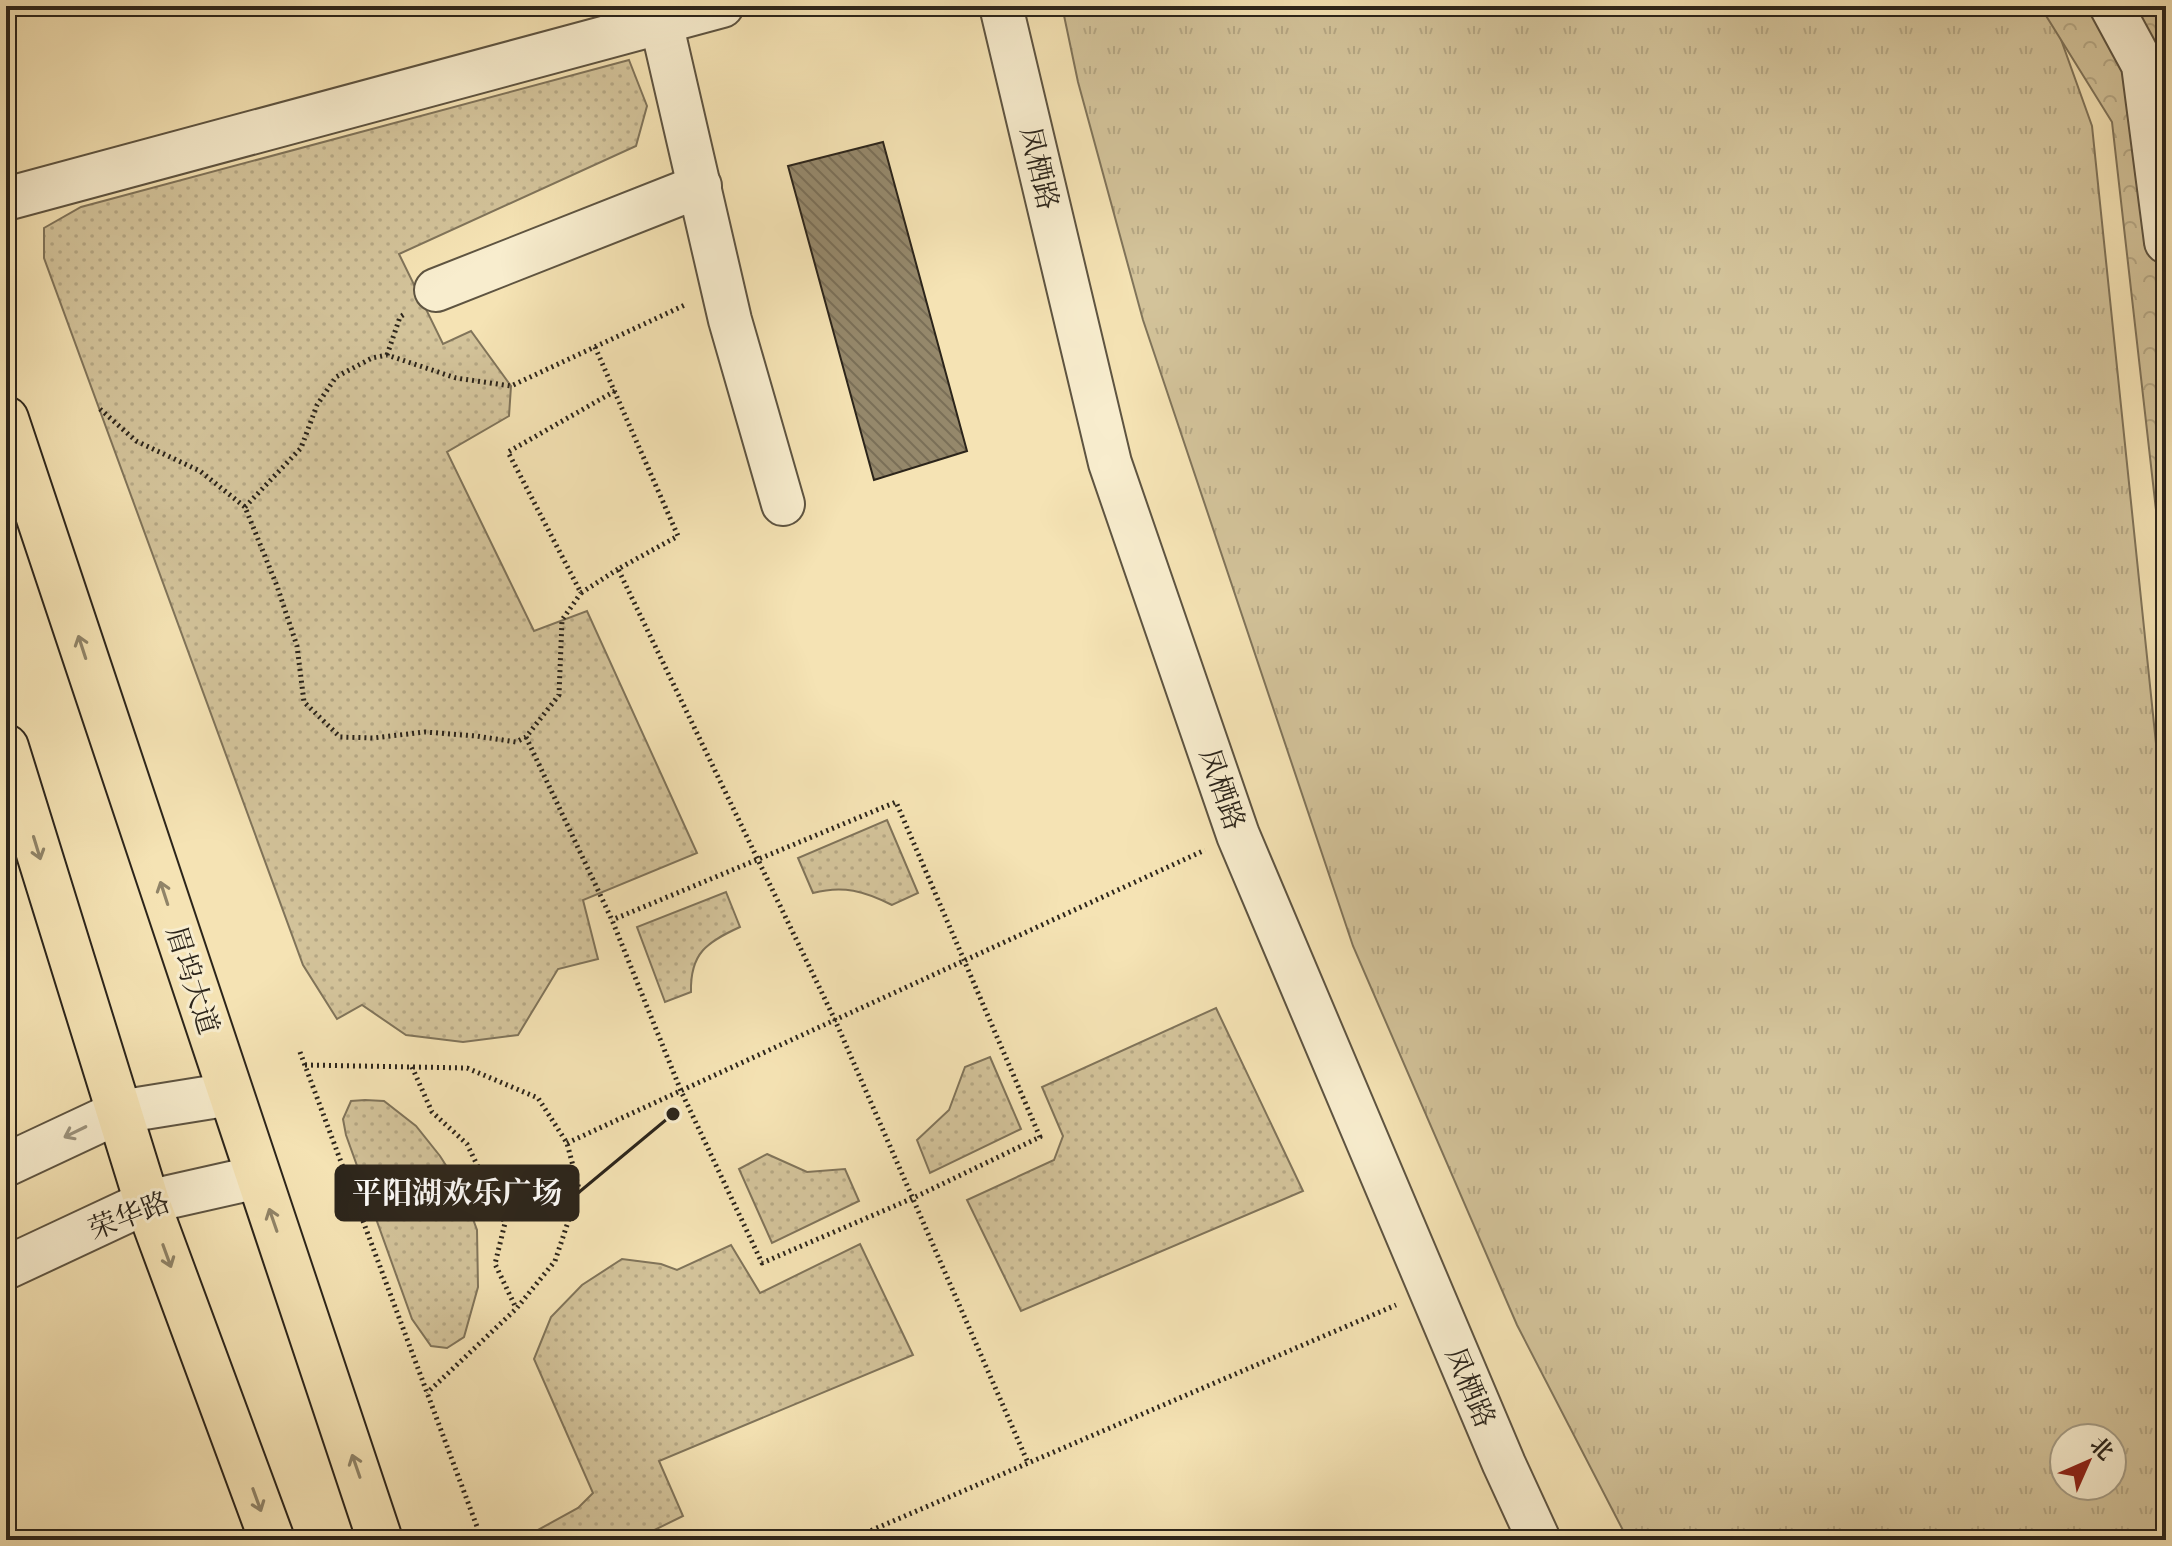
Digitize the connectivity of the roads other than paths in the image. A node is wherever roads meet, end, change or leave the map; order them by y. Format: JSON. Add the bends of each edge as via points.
{"nodes":[{"id":1,"x":722,"y":6,"type":"edge"},
{"id":2,"x":1001,"y":6,"type":"edge"},
{"id":3,"x":2111,"y":6,"type":"edge"},
{"id":4,"x":661,"y":22,"type":"junction"},
{"id":5,"x":700,"y":186,"type":"junction"},
{"id":6,"x":6,"y":199,"type":"edge"},
{"id":7,"x":2166,"y":242,"type":"edge"},
{"id":8,"x":436,"y":290,"type":"dead end"},
{"id":9,"x":6,"y":419,"type":"edge"},
{"id":10,"x":783,"y":504,"type":"dead end"},
{"id":11,"x":6,"y":747,"type":"edge"},
{"id":12,"x":231,"y":1094,"type":"junction"},
{"id":13,"x":119,"y":1112,"type":"junction"},
{"id":14,"x":6,"y":1165,"type":"edge"},
{"id":15,"x":258,"y":1177,"type":"junction"},
{"id":16,"x":147,"y":1202,"type":"junction"},
{"id":17,"x":6,"y":1268,"type":"edge"},
{"id":18,"x":272,"y":1540,"type":"edge"},
{"id":19,"x":380,"y":1540,"type":"edge"},
{"id":20,"x":1539,"y":1540,"type":"edge"}],
"edges":[{"from":1,"to":4,"type":"street"},
{"from":2,"to":20,"type":"street","name":"凤栖路","via":[[1110,463],[1238,835]]},
{"from":3,"to":7,"type":"street","via":[[2143,65]]},
{"from":4,"to":5,"type":"street"},
{"from":4,"to":6,"type":"street"},
{"from":5,"to":8,"type":"street"},
{"from":5,"to":10,"type":"street"},
{"from":12,"to":9,"type":"main road","name":"眉坞大道","one_way":true},
{"from":11,"to":13,"type":"main road","one_way":true},
{"from":12,"to":13,"type":"street"},
{"from":12,"to":15,"type":"main road","name":"眉坞大道"},
{"from":13,"to":14,"type":"street","one_way":true},
{"from":13,"to":16,"type":"main road"},
{"from":15,"to":16,"type":"street","name":"荣华路"},
{"from":19,"to":15,"type":"main road","name":"眉坞大道","one_way":true},
{"from":16,"to":17,"type":"street","name":"荣华路"},
{"from":16,"to":18,"type":"main road","one_way":true}]}
